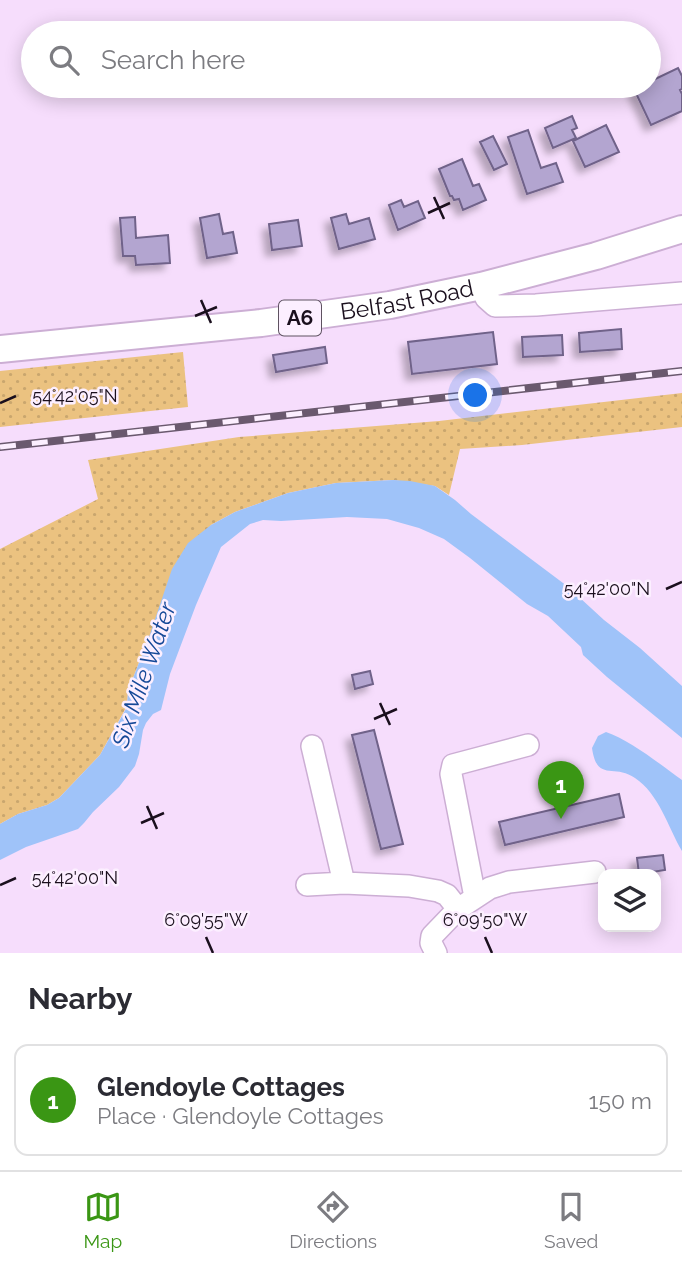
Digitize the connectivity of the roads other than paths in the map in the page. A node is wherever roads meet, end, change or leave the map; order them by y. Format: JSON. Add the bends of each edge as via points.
{"nodes":[{"id":1,"x":682,"y":229,"type":"edge"},
{"id":2,"x":481,"y":286,"type":"junction"},
{"id":3,"x":682,"y":293,"type":"edge"},
{"id":4,"x":0,"y":349,"type":"edge"},
{"id":5,"x":528,"y":745,"type":"dead end"},
{"id":6,"x":312,"y":746,"type":"dead end"},
{"id":7,"x":595,"y":872,"type":"dead end"},
{"id":8,"x":344,"y":883,"type":"junction"},
{"id":9,"x":307,"y":885,"type":"dead end"},
{"id":10,"x":466,"y":903,"type":"junction"},
{"id":11,"x":436,"y":953,"type":"edge"}],
"edges":[{"from":1,"to":2,"type":"main road","name":"Belfast Road","number":"A6"},
{"from":2,"to":3,"type":"street","via":[[495,306]]},
{"from":2,"to":4,"type":"main road","name":"Belfast Road","number":"A6","via":[[390,305],[261,323]]},
{"from":5,"to":10,"type":"street","via":[[453,765]]},
{"from":6,"to":8,"type":"street"},
{"from":7,"to":10,"type":"street","via":[[509,882]]},
{"from":8,"to":9,"type":"street"},
{"from":8,"to":10,"type":"street","via":[[409,886]]},
{"from":10,"to":11,"type":"street","via":[[432,936]]}]}
